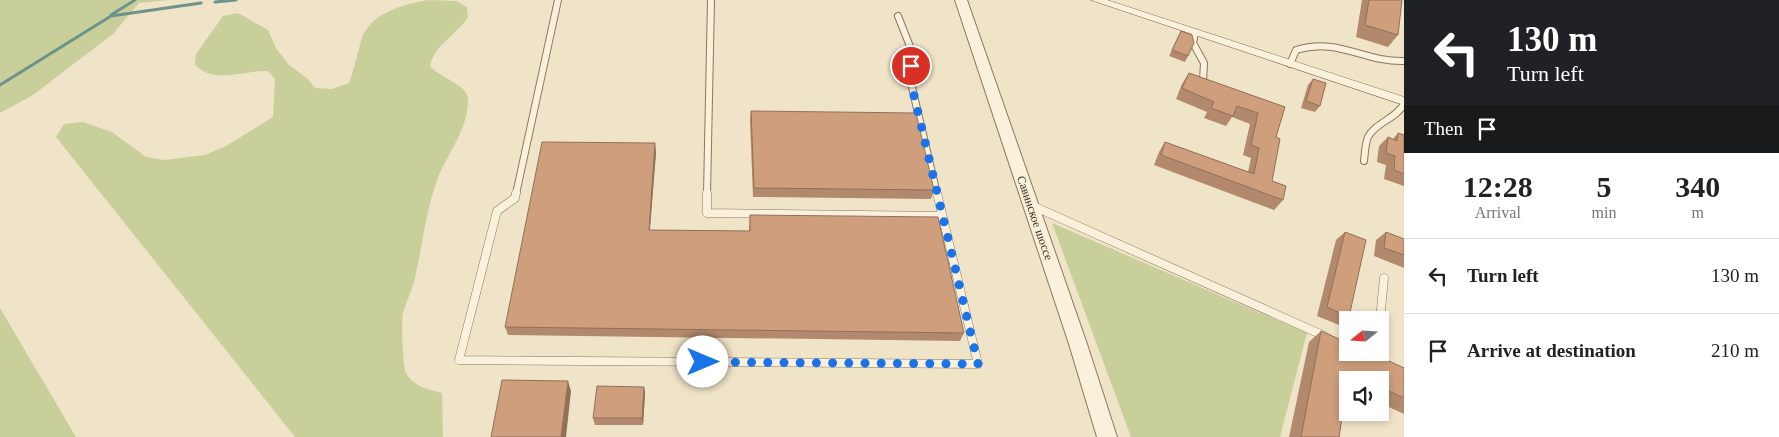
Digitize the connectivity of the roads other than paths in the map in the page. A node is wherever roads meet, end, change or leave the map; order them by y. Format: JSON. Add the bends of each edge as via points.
{"nodes":[{"id":1,"x":558,"y":0,"type":"edge"},
{"id":2,"x":711,"y":0,"type":"edge"},
{"id":3,"x":961,"y":0,"type":"edge"},
{"id":4,"x":1096,"y":0,"type":"edge"},
{"id":5,"x":898,"y":16,"type":"dead end"},
{"id":6,"x":1195,"y":33,"type":"junction"},
{"id":7,"x":1404,"y":61,"type":"edge"},
{"id":8,"x":1290,"y":64,"type":"junction"},
{"id":9,"x":1203,"y":81,"type":"edge"},
{"id":10,"x":1404,"y":102,"type":"edge"},
{"id":11,"x":1364,"y":162,"type":"dead end"},
{"id":12,"x":1030,"y":204,"type":"junction"},
{"id":13,"x":942,"y":216,"type":"junction"},
{"id":14,"x":1384,"y":278,"type":"dead end"},
{"id":15,"x":1381,"y":311,"type":"edge"},
{"id":16,"x":1338,"y":342,"type":"edge"},
{"id":17,"x":1107,"y":437,"type":"edge"}],
"edges":[{"from":1,"to":13,"type":"lane","via":[[515,198],[497,211],[459,360],[978,364]]},
{"from":2,"to":13,"type":"lane","via":[[707,213]]},
{"from":3,"to":12,"type":"street","name":"Савинское шоссе"},
{"from":4,"to":6,"type":"street"},
{"from":5,"to":13,"type":"lane","via":[[911,49],[911,83]]},
{"from":6,"to":8,"type":"street"},
{"from":6,"to":9,"type":"lane","via":[[1193,43],[1204,63]]},
{"from":7,"to":8,"type":"lane","via":[[1388,61],[1324,43],[1296,50]]},
{"from":8,"to":10,"type":"street"},
{"from":10,"to":11,"type":"lane","via":[[1396,115],[1368,138]]},
{"from":12,"to":16,"type":"lane"},
{"from":12,"to":17,"type":"street","name":"Савинское шоссе"},
{"from":14,"to":15,"type":"lane"}]}
